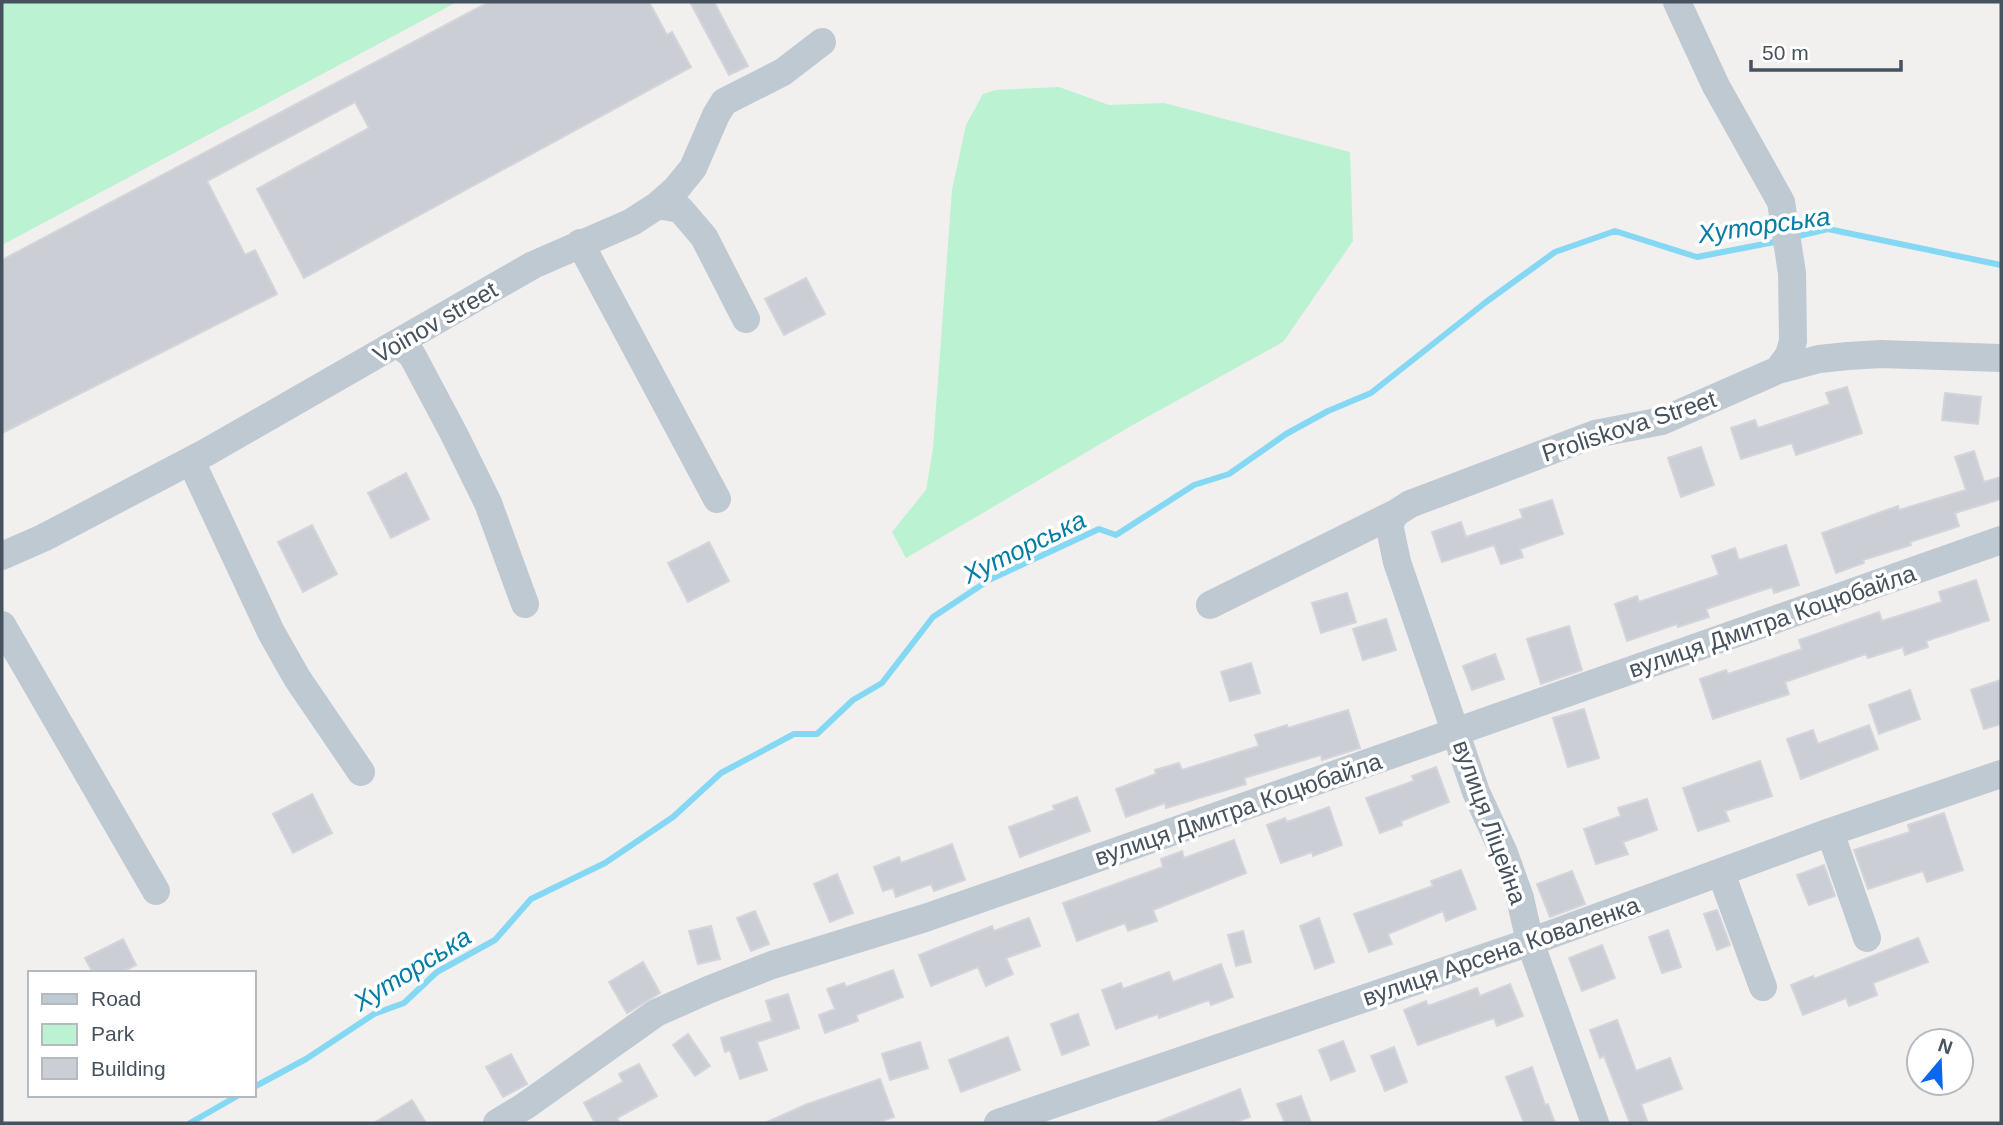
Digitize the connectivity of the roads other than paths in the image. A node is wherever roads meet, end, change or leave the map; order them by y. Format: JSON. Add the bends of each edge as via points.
{"nodes":[{"id":1,"x":1678,"y":2,"type":"edge"},
{"id":2,"x":822,"y":42,"type":"dead end"},
{"id":3,"x":658,"y":205,"type":"junction"},
{"id":4,"x":580,"y":243,"type":"junction"},
{"id":5,"x":746,"y":319,"type":"dead end"},
{"id":6,"x":397,"y":343,"type":"junction"},
{"id":7,"x":2001,"y":358,"type":"edge"},
{"id":8,"x":1778,"y":370,"type":"junction"},
{"id":9,"x":191,"y":461,"type":"junction"},
{"id":10,"x":716,"y":499,"type":"dead end"},
{"id":11,"x":1396,"y":513,"type":"junction"},
{"id":12,"x":2001,"y":540,"type":"edge"},
{"id":13,"x":2,"y":556,"type":"edge"},
{"id":14,"x":525,"y":604,"type":"dead end"},
{"id":15,"x":1210,"y":605,"type":"dead end"},
{"id":16,"x":2,"y":625,"type":"edge"},
{"id":17,"x":1457,"y":733,"type":"junction"},
{"id":18,"x":361,"y":772,"type":"dead end"},
{"id":19,"x":2001,"y":774,"type":"edge"},
{"id":20,"x":1830,"y":832,"type":"junction"},
{"id":21,"x":1721,"y":873,"type":"junction"},
{"id":22,"x":156,"y":891,"type":"dead end"},
{"id":23,"x":1867,"y":938,"type":"dead end"},
{"id":24,"x":1530,"y":942,"type":"junction"},
{"id":25,"x":1762,"y":987,"type":"dead end"},
{"id":26,"x":497,"y":1123,"type":"edge"},
{"id":27,"x":998,"y":1123,"type":"edge"},
{"id":28,"x":1595,"y":1123,"type":"edge"}],
"edges":[{"from":1,"to":8,"type":"street","via":[[1716,86],[1781,202],[1792,273],[1793,341]]},
{"from":2,"to":3,"type":"street","name":"Voinov street","via":[[783,72],[724,102],[693,168]]},
{"from":3,"to":4,"type":"street","name":"Voinov street","via":[[632,222]]},
{"from":3,"to":5,"type":"street","via":[[680,209],[704,237]]},
{"from":4,"to":6,"type":"street","name":"Voinov street"},
{"from":4,"to":10,"type":"street"},
{"from":6,"to":9,"type":"street","name":"Voinov street"},
{"from":6,"to":14,"type":"street","via":[[412,355],[488,503]]},
{"from":7,"to":8,"type":"street","name":"Proliskova Street","via":[[1881,354],[1819,359]]},
{"from":8,"to":11,"type":"street","name":"Proliskova Street","via":[[1662,421],[1595,434]]},
{"from":9,"to":13,"type":"street","name":"Voinov street"},
{"from":9,"to":18,"type":"street","via":[[271,632]]},
{"from":11,"to":15,"type":"street","name":"Proliskova Street"},
{"from":11,"to":17,"type":"street","name":"вулиця Ліцейна","via":[[1389,524],[1397,562]]},
{"from":12,"to":17,"type":"street","name":"вулиця Дмитра Коцюбайла"},
{"from":16,"to":22,"type":"street"},
{"from":17,"to":24,"type":"street","name":"вулиця Ліцейна","via":[[1520,898]]},
{"from":17,"to":26,"type":"street","name":"вулиця Дмитра Коцюбайла","via":[[708,990],[656,1013]]},
{"from":19,"to":20,"type":"street","name":"вулиця Арсена Коваленка"},
{"from":20,"to":21,"type":"street","name":"вулиця Арсена Коваленка"},
{"from":20,"to":23,"type":"street"},
{"from":21,"to":24,"type":"street","name":"вулиця Арсена Коваленка"},
{"from":21,"to":25,"type":"street"},
{"from":24,"to":27,"type":"street","name":"вулиця Арсена Коваленка"},
{"from":24,"to":28,"type":"street","name":"вулиця Ліцейна"}]}
